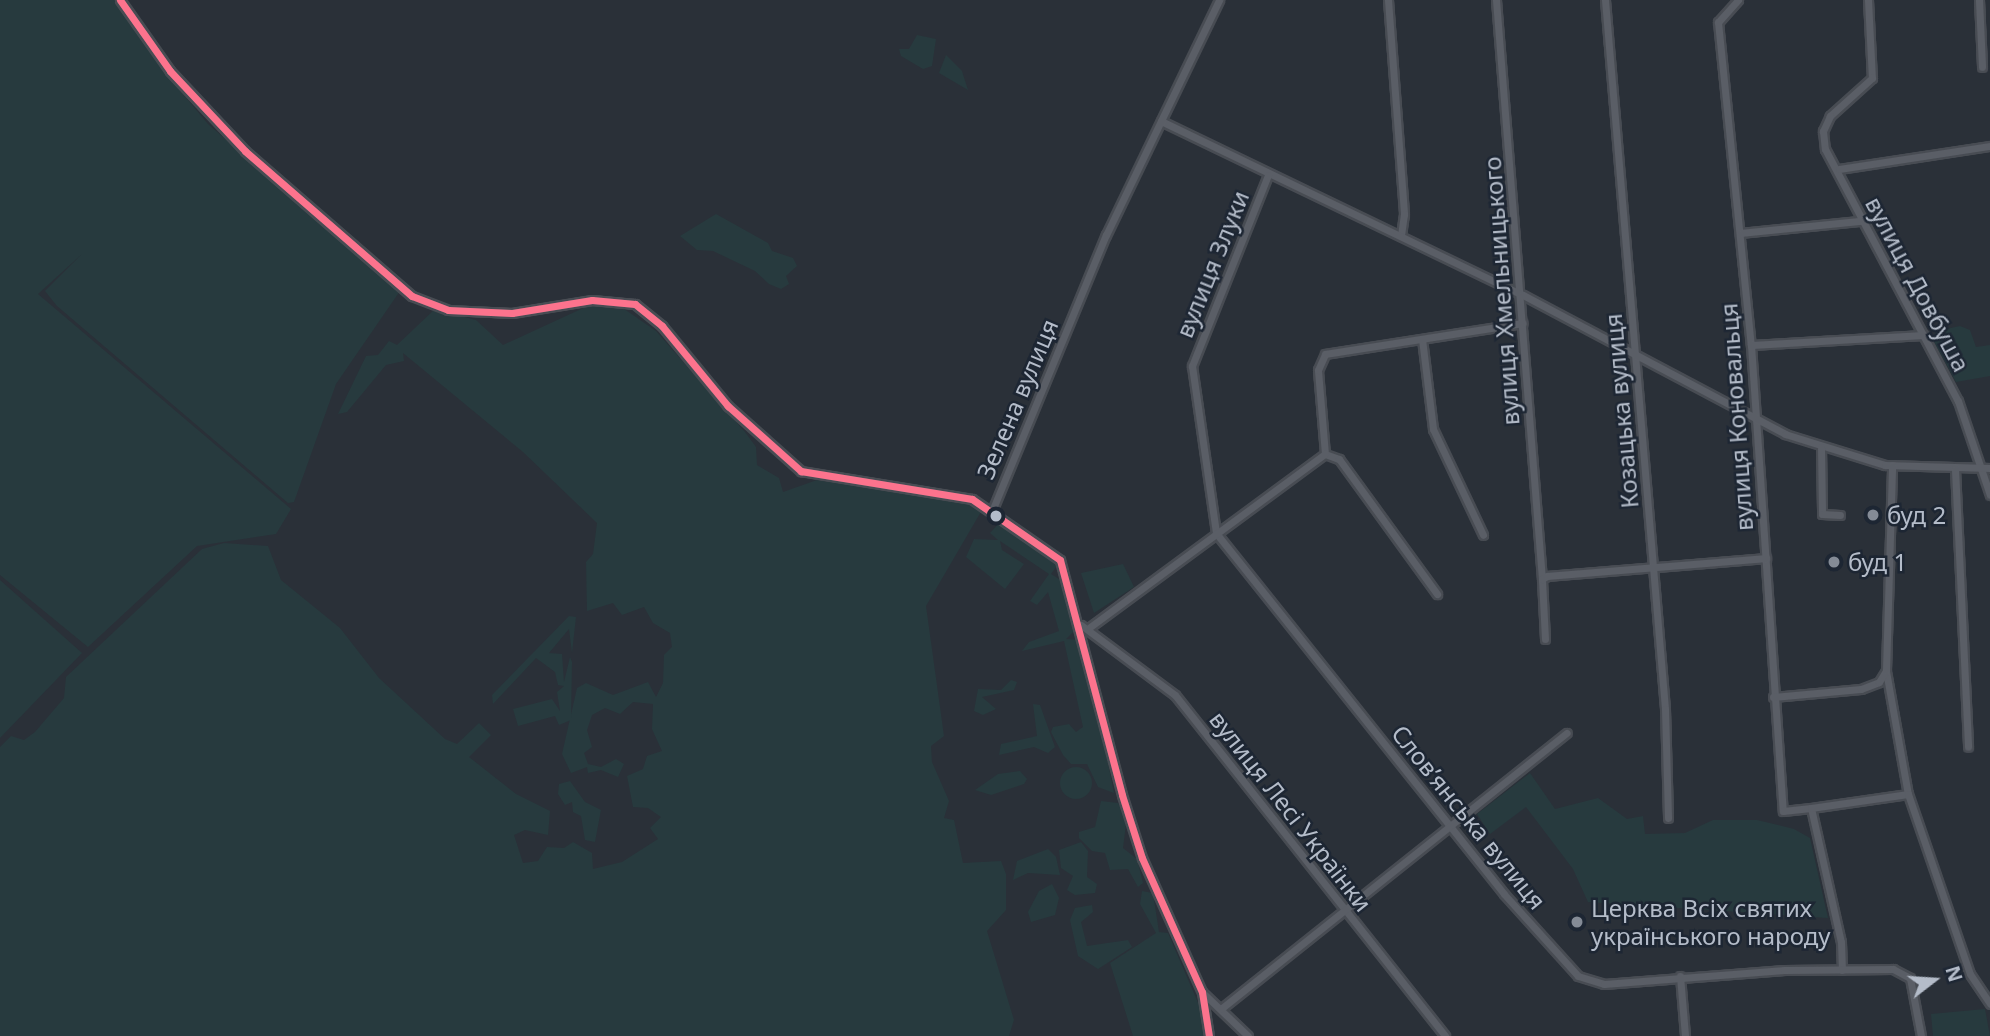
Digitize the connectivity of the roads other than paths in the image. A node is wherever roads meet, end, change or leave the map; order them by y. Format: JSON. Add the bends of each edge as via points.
{"nodes":[{"id":1,"x":120,"y":0,"type":"edge"},
{"id":2,"x":1219,"y":0,"type":"edge"},
{"id":3,"x":1388,"y":0,"type":"edge"},
{"id":4,"x":1496,"y":0,"type":"edge"},
{"id":5,"x":1605,"y":0,"type":"edge"},
{"id":6,"x":1738,"y":0,"type":"edge"},
{"id":7,"x":1868,"y":0,"type":"edge"},
{"id":8,"x":1979,"y":0,"type":"edge"},
{"id":9,"x":1982,"y":67,"type":"dead end"},
{"id":10,"x":1161,"y":121,"type":"junction"},
{"id":11,"x":1990,"y":146,"type":"edge"},
{"id":12,"x":1839,"y":169,"type":"junction"},
{"id":13,"x":1268,"y":175,"type":"junction"},
{"id":14,"x":1860,"y":221,"type":"junction"},
{"id":15,"x":1741,"y":233,"type":"junction"},
{"id":16,"x":1401,"y":236,"type":"junction"},
{"id":17,"x":1523,"y":295,"type":"junction"},
{"id":18,"x":1523,"y":323,"type":"junction"},
{"id":19,"x":1924,"y":335,"type":"junction"},
{"id":20,"x":1422,"y":339,"type":"junction"},
{"id":21,"x":1751,"y":345,"type":"junction"},
{"id":22,"x":1637,"y":357,"type":"junction"},
{"id":23,"x":1756,"y":420,"type":"junction"},
{"id":24,"x":1821,"y":447,"type":"junction"},
{"id":25,"x":1325,"y":454,"type":"junction"},
{"id":26,"x":1892,"y":465,"type":"junction"},
{"id":27,"x":1987,"y":468,"type":"edge"},
{"id":28,"x":1955,"y":469,"type":"junction"},
{"id":29,"x":1990,"y":495,"type":"edge"},
{"id":30,"x":992,"y":511,"type":"junction"},
{"id":31,"x":1840,"y":515,"type":"dead end"},
{"id":32,"x":1216,"y":533,"type":"junction"},
{"id":33,"x":1483,"y":535,"type":"dead end"},
{"id":34,"x":1766,"y":558,"type":"junction"},
{"id":35,"x":1653,"y":565,"type":"junction"},
{"id":36,"x":1542,"y":579,"type":"junction"},
{"id":37,"x":1437,"y":594,"type":"dead end"},
{"id":38,"x":1081,"y":625,"type":"junction"},
{"id":39,"x":1090,"y":627,"type":"junction"},
{"id":40,"x":1545,"y":639,"type":"dead end"},
{"id":41,"x":1886,"y":671,"type":"junction"},
{"id":42,"x":1773,"y":697,"type":"junction"},
{"id":43,"x":1567,"y":733,"type":"dead end"},
{"id":44,"x":1968,"y":747,"type":"dead end"},
{"id":45,"x":1908,"y":794,"type":"junction"},
{"id":46,"x":1811,"y":808,"type":"junction"},
{"id":47,"x":1668,"y":818,"type":"dead end"},
{"id":48,"x":1448,"y":826,"type":"junction"},
{"id":49,"x":1344,"y":910,"type":"junction"},
{"id":50,"x":1842,"y":970,"type":"junction"},
{"id":51,"x":1679,"y":976,"type":"junction"},
{"id":52,"x":1202,"y":992,"type":"junction"},
{"id":53,"x":1990,"y":1004,"type":"edge"},
{"id":54,"x":1222,"y":1008,"type":"junction"},
{"id":55,"x":1209,"y":1036,"type":"edge"},
{"id":56,"x":1248,"y":1036,"type":"edge"},
{"id":57,"x":1444,"y":1036,"type":"edge"},
{"id":58,"x":1685,"y":1036,"type":"edge"},
{"id":59,"x":1920,"y":1036,"type":"edge"}],
"edges":[{"from":1,"to":30,"type":"street","via":[[170,71],[245,151],[412,296],[448,310],[512,313],[592,300],[635,304],[662,327],[737,415],[801,471],[972,499]]},
{"from":2,"to":10,"type":"street","name":"Зелена вулиця"},
{"from":3,"to":16,"type":"street","via":[[1404,214]]},
{"from":4,"to":17,"type":"street","name":"вулиця Хмельницького"},
{"from":5,"to":22,"type":"street","name":"Козацька вулиця"},
{"from":6,"to":15,"type":"street","name":"вулиця Коновальця","via":[[1718,22]]},
{"from":7,"to":12,"type":"street","name":"вулиця Довбуша","via":[[1872,79],[1825,124],[1825,149]]},
{"from":8,"to":9,"type":"street"},
{"from":10,"to":13,"type":"street"},
{"from":10,"to":30,"type":"street","name":"Зелена вулиця","via":[[1101,247]]},
{"from":11,"to":12,"type":"street"},
{"from":12,"to":14,"type":"street","name":"вулиця Довбуша"},
{"from":13,"to":16,"type":"street"},
{"from":13,"to":32,"type":"street","name":"вулиця Злуки","via":[[1192,366]]},
{"from":14,"to":15,"type":"street"},
{"from":14,"to":19,"type":"street","name":"вулиця Довбуша"},
{"from":15,"to":21,"type":"street","name":"вулиця Коновальця"},
{"from":16,"to":17,"type":"street"},
{"from":17,"to":18,"type":"street","name":"вулиця Хмельницького"},
{"from":17,"to":22,"type":"street"},
{"from":18,"to":20,"type":"street"},
{"from":18,"to":36,"type":"street","name":"вулиця Хмельницького"},
{"from":19,"to":21,"type":"street"},
{"from":19,"to":27,"type":"street","name":"вулиця Довбуша"},
{"from":20,"to":25,"type":"street","via":[[1333,351],[1320,359]]},
{"from":20,"to":33,"type":"street","via":[[1433,429]]},
{"from":21,"to":23,"type":"street","name":"вулиця Коновальця"},
{"from":22,"to":23,"type":"street"},
{"from":22,"to":35,"type":"street","name":"Козацька вулиця"},
{"from":23,"to":24,"type":"street"},
{"from":23,"to":34,"type":"street","name":"вулиця Коновальця"},
{"from":24,"to":26,"type":"street"},
{"from":24,"to":31,"type":"street","via":[[1822,514]]},
{"from":25,"to":32,"type":"street"},
{"from":25,"to":37,"type":"street","via":[[1339,459]]},
{"from":26,"to":28,"type":"street"},
{"from":26,"to":41,"type":"street"},
{"from":27,"to":28,"type":"street"},
{"from":27,"to":29,"type":"street","name":"вулиця Довбуша"},
{"from":28,"to":44,"type":"street"},
{"from":30,"to":38,"type":"street","name":"Зелена вулиця","via":[[1060,559]]},
{"from":32,"to":39,"type":"street"},
{"from":32,"to":48,"type":"street","name":"Словʼянська вулиця"},
{"from":34,"to":35,"type":"street"},
{"from":34,"to":42,"type":"street","name":"вулиця Коновальця"},
{"from":35,"to":36,"type":"street"},
{"from":35,"to":47,"type":"street","name":"Козацька вулиця"},
{"from":36,"to":40,"type":"street","name":"вулиця Хмельницького"},
{"from":38,"to":39,"type":"street"},
{"from":38,"to":52,"type":"street","name":"Зелена вулиця","via":[[1142,858]]},
{"from":39,"to":49,"type":"street","name":"вулиця Лесі Українки","via":[[1175,695]]},
{"from":41,"to":42,"type":"street","via":[[1879,681],[1861,689]]},
{"from":41,"to":45,"type":"street"},
{"from":42,"to":46,"type":"street","name":"вулиця Коновальця","via":[[1783,811]]},
{"from":43,"to":48,"type":"street"},
{"from":45,"to":46,"type":"street"},
{"from":45,"to":53,"type":"street","via":[[1970,974]]},
{"from":46,"to":50,"type":"street","via":[[1841,942]]},
{"from":48,"to":49,"type":"street"},
{"from":48,"to":51,"type":"street","name":"Словʼянська вулиця","via":[[1578,976],[1604,984]]},
{"from":49,"to":54,"type":"street"},
{"from":49,"to":57,"type":"street","name":"вулиця Лесі Українки"},
{"from":50,"to":51,"type":"street","name":"Словʼянська вулиця"},
{"from":50,"to":59,"type":"street","name":"Словʼянська вулиця","via":[[1903,971],[1913,986]]},
{"from":51,"to":58,"type":"street"},
{"from":52,"to":54,"type":"street"},
{"from":52,"to":55,"type":"street","name":"Зелена вулиця"},
{"from":54,"to":56,"type":"street"}]}
